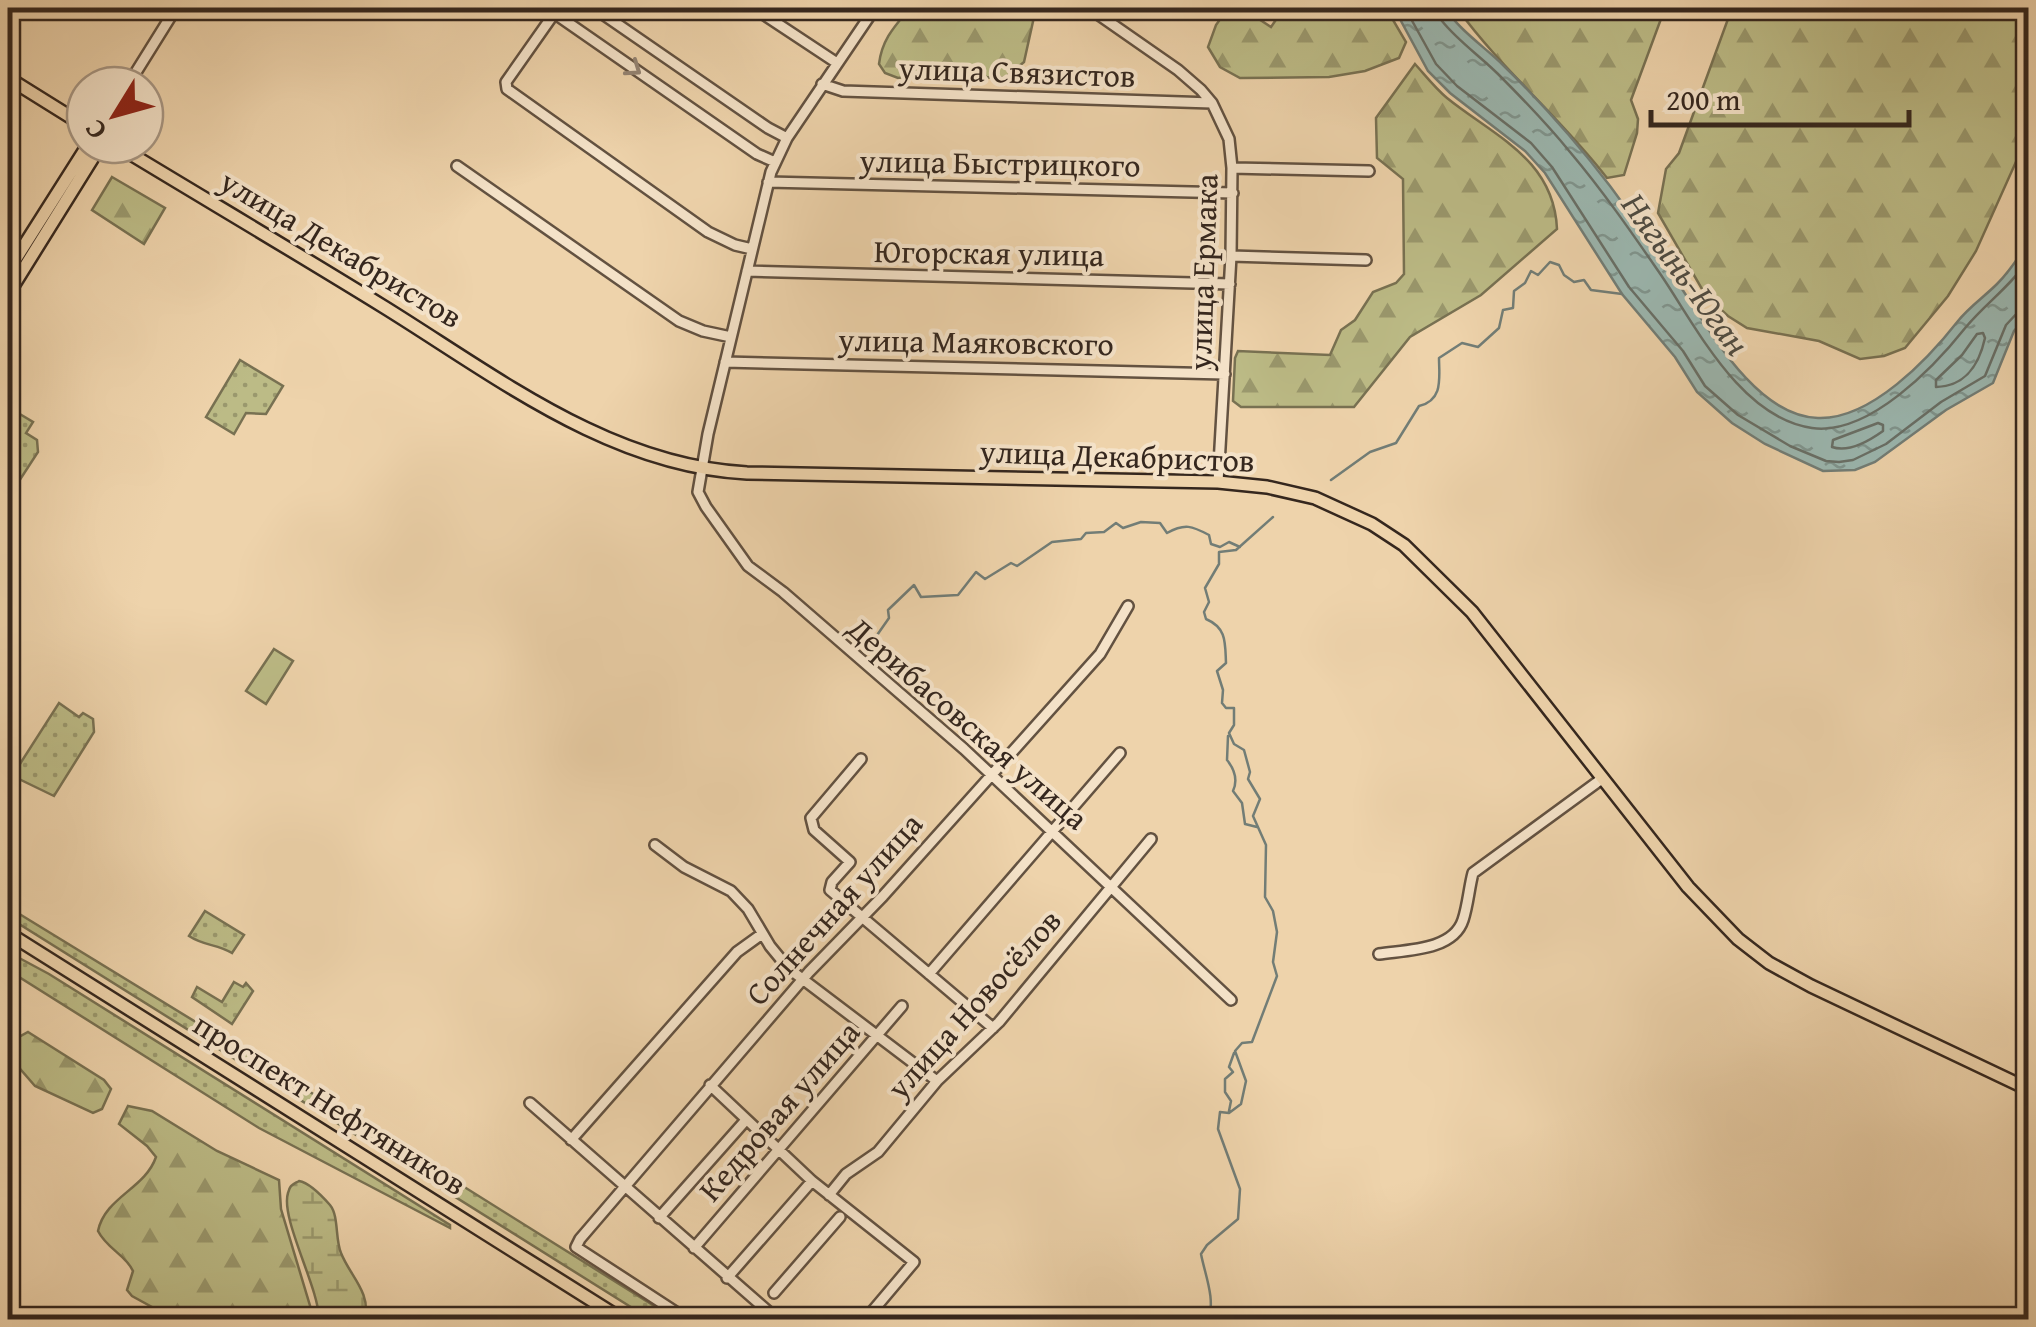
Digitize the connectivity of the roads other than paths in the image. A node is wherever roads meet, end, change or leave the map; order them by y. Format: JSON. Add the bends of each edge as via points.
{"nodes":[{"id":1,"x":176,"y":8,"type":"edge"},
{"id":2,"x":594,"y":8,"type":"edge"},
{"id":3,"x":754,"y":8,"type":"edge"},
{"id":4,"x":875,"y":8,"type":"edge"},
{"id":5,"x":1089,"y":8,"type":"edge"},
{"id":6,"x":556,"y":10,"type":"edge"},
{"id":7,"x":837,"y":63,"type":"junction"},
{"id":8,"x":140,"y":65,"type":"edge"},
{"id":9,"x":8,"y":78,"type":"edge"},
{"id":10,"x":822,"y":84,"type":"junction"},
{"id":11,"x":1212,"y":103,"type":"junction"},
{"id":12,"x":65,"y":114,"type":"edge"},
{"id":13,"x":787,"y":138,"type":"junction"},
{"id":14,"x":775,"y":162,"type":"junction"},
{"id":15,"x":79,"y":165,"type":"edge"},
{"id":16,"x":88,"y":165,"type":"edge"},
{"id":17,"x":149,"y":165,"type":"edge"},
{"id":18,"x":457,"y":166,"type":"dead end"},
{"id":19,"x":1232,"y":168,"type":"junction"},
{"id":20,"x":1369,"y":172,"type":"dead end"},
{"id":21,"x":768,"y":182,"type":"junction"},
{"id":22,"x":1232,"y":193,"type":"junction"},
{"id":23,"x":752,"y":248,"type":"junction"},
{"id":24,"x":1231,"y":256,"type":"junction"},
{"id":25,"x":1366,"y":260,"type":"dead end"},
{"id":26,"x":8,"y":271,"type":"edge"},
{"id":27,"x":747,"y":272,"type":"junction"},
{"id":28,"x":1230,"y":284,"type":"junction"},
{"id":29,"x":8,"y":294,"type":"edge"},
{"id":30,"x":731,"y":337,"type":"junction"},
{"id":31,"x":725,"y":362,"type":"junction"},
{"id":32,"x":1226,"y":374,"type":"junction"},
{"id":33,"x":700,"y":469,"type":"junction"},
{"id":34,"x":1218,"y":482,"type":"junction"},
{"id":35,"x":1128,"y":606,"type":"dead end"},
{"id":36,"x":1120,"y":753,"type":"dead end"},
{"id":37,"x":862,"y":759,"type":"dead end"},
{"id":38,"x":990,"y":774,"type":"junction"},
{"id":39,"x":1603,"y":778,"type":"junction"},
{"id":40,"x":1052,"y":830,"type":"junction"},
{"id":41,"x":1150,"y":839,"type":"dead end"},
{"id":42,"x":655,"y":845,"type":"dead end"},
{"id":43,"x":1112,"y":884,"type":"junction"},
{"id":44,"x":860,"y":917,"type":"junction"},
{"id":45,"x":8,"y":933,"type":"edge"},
{"id":46,"x":762,"y":934,"type":"junction"},
{"id":47,"x":1378,"y":954,"type":"dead end"},
{"id":48,"x":929,"y":974,"type":"junction"},
{"id":49,"x":802,"y":980,"type":"junction"},
{"id":50,"x":1232,"y":1000,"type":"dead end"},
{"id":51,"x":902,"y":1006,"type":"dead end"},
{"id":52,"x":993,"y":1028,"type":"junction"},
{"id":53,"x":878,"y":1034,"type":"junction"},
{"id":54,"x":937,"y":1080,"type":"junction"},
{"id":55,"x":710,"y":1085,"type":"junction"},
{"id":56,"x":2028,"y":1089,"type":"edge"},
{"id":57,"x":530,"y":1103,"type":"dead end"},
{"id":58,"x":746,"y":1120,"type":"junction"},
{"id":59,"x":571,"y":1140,"type":"junction"},
{"id":60,"x":778,"y":1150,"type":"junction"},
{"id":61,"x":812,"y":1181,"type":"junction"},
{"id":62,"x":622,"y":1186,"type":"junction"},
{"id":63,"x":829,"y":1195,"type":"junction"},
{"id":64,"x":840,"y":1217,"type":"dead end"},
{"id":65,"x":658,"y":1218,"type":"junction"},
{"id":66,"x":694,"y":1248,"type":"junction"},
{"id":67,"x":727,"y":1278,"type":"junction"},
{"id":68,"x":774,"y":1292,"type":"dead end"},
{"id":69,"x":623,"y":1320,"type":"edge"},
{"id":70,"x":688,"y":1320,"type":"edge"},
{"id":71,"x":778,"y":1320,"type":"edge"},
{"id":72,"x":865,"y":1320,"type":"edge"}],
"edges":[{"from":1,"to":8,"type":"street"},
{"from":2,"to":13,"type":"street"},
{"from":3,"to":7,"type":"street"},
{"from":4,"to":7,"type":"street"},
{"from":5,"to":11,"type":"street","name":"улица Ермака","via":[[1178,70]]},
{"from":6,"to":14,"type":"street","one_way":true},
{"from":6,"to":23,"type":"street","via":[[506,82],[507,90],[708,232]]},
{"from":7,"to":10,"type":"street"},
{"from":9,"to":12,"type":"main road"},
{"from":10,"to":11,"type":"street","name":"улица Связистов","via":[[842,91]]},
{"from":10,"to":13,"type":"street"},
{"from":11,"to":19,"type":"street","name":"улица Ермака"},
{"from":13,"to":14,"type":"street"},
{"from":14,"to":21,"type":"street"},
{"from":15,"to":26,"type":"main road"},
{"from":16,"to":29,"type":"main road"},
{"from":17,"to":33,"type":"main road","name":"улица Декабристов","via":[[594,434]]},
{"from":18,"to":30,"type":"street","via":[[679,320]]},
{"from":19,"to":20,"type":"street"},
{"from":19,"to":22,"type":"street","name":"улица Ермака"},
{"from":21,"to":22,"type":"street","name":"улица Быстрицкого"},
{"from":21,"to":23,"type":"street"},
{"from":22,"to":24,"type":"street","name":"улица Ермака"},
{"from":23,"to":27,"type":"street"},
{"from":24,"to":25,"type":"street"},
{"from":24,"to":28,"type":"street","name":"улица Ермака"},
{"from":27,"to":28,"type":"street","name":"Югорская улица"},
{"from":27,"to":30,"type":"street"},
{"from":28,"to":32,"type":"street","name":"улица Ермака"},
{"from":30,"to":31,"type":"street"},
{"from":31,"to":32,"type":"street","name":"улица Маяковского"},
{"from":31,"to":33,"type":"street"},
{"from":32,"to":34,"type":"street","name":"улица Ермака"},
{"from":33,"to":34,"type":"main road","name":"улица Декабристов"},
{"from":33,"to":38,"type":"street","name":"Дерибасовская улица","via":[[698,492],[748,566]]},
{"from":34,"to":39,"type":"main road","name":"улица Декабристов","via":[[1315,498],[1404,546],[1472,612]]},
{"from":35,"to":38,"type":"street","name":"Солнечная улица","via":[[1100,654]]},
{"from":36,"to":40,"type":"street"},
{"from":37,"to":44,"type":"street","via":[[811,821],[850,862],[830,890]]},
{"from":38,"to":40,"type":"street","name":"Дерибасовская улица"},
{"from":38,"to":44,"type":"street","name":"Солнечная улица"},
{"from":39,"to":47,"type":"street","via":[[1473,872],[1453,936]]},
{"from":39,"to":56,"type":"main road","name":"улица Декабристов","via":[[1706,908],[1769,963]]},
{"from":40,"to":43,"type":"street","name":"Дерибасовская улица"},
{"from":40,"to":48,"type":"street"},
{"from":41,"to":43,"type":"street","name":"улица Новосёлов"},
{"from":42,"to":46,"type":"street","via":[[731,891]]},
{"from":43,"to":50,"type":"street","name":"Дерибасовская улица"},
{"from":43,"to":52,"type":"street","name":"улица Новосёлов"},
{"from":44,"to":48,"type":"street"},
{"from":44,"to":49,"type":"street","name":"Солнечная улица"},
{"from":45,"to":69,"type":"main road","name":"проспект Нефтяников"},
{"from":46,"to":49,"type":"street"},
{"from":46,"to":59,"type":"street","via":[[737,952]]},
{"from":48,"to":52,"type":"street"},
{"from":49,"to":53,"type":"street"},
{"from":49,"to":55,"type":"street","name":"Солнечная улица"},
{"from":51,"to":53,"type":"street","name":"Кедровая улица"},
{"from":52,"to":54,"type":"street","name":"улица Новосёлов"},
{"from":53,"to":54,"type":"street"},
{"from":53,"to":60,"type":"street","name":"Кедровая улица"},
{"from":54,"to":63,"type":"street","name":"улица Новосёлов","via":[[878,1152]]},
{"from":55,"to":58,"type":"street"},
{"from":55,"to":62,"type":"street","name":"Солнечная улица"},
{"from":57,"to":59,"type":"street"},
{"from":58,"to":60,"type":"street"},
{"from":58,"to":65,"type":"street"},
{"from":59,"to":62,"type":"street"},
{"from":60,"to":61,"type":"street"},
{"from":60,"to":66,"type":"street","name":"Кедровая улица"},
{"from":61,"to":63,"type":"street"},
{"from":61,"to":67,"type":"street"},
{"from":62,"to":65,"type":"street"},
{"from":62,"to":70,"type":"street","name":"Солнечная улица","via":[[576,1246]]},
{"from":63,"to":72,"type":"street","via":[[914,1262]]},
{"from":64,"to":68,"type":"street"},
{"from":65,"to":66,"type":"street"},
{"from":66,"to":67,"type":"street"},
{"from":67,"to":71,"type":"street"}]}
